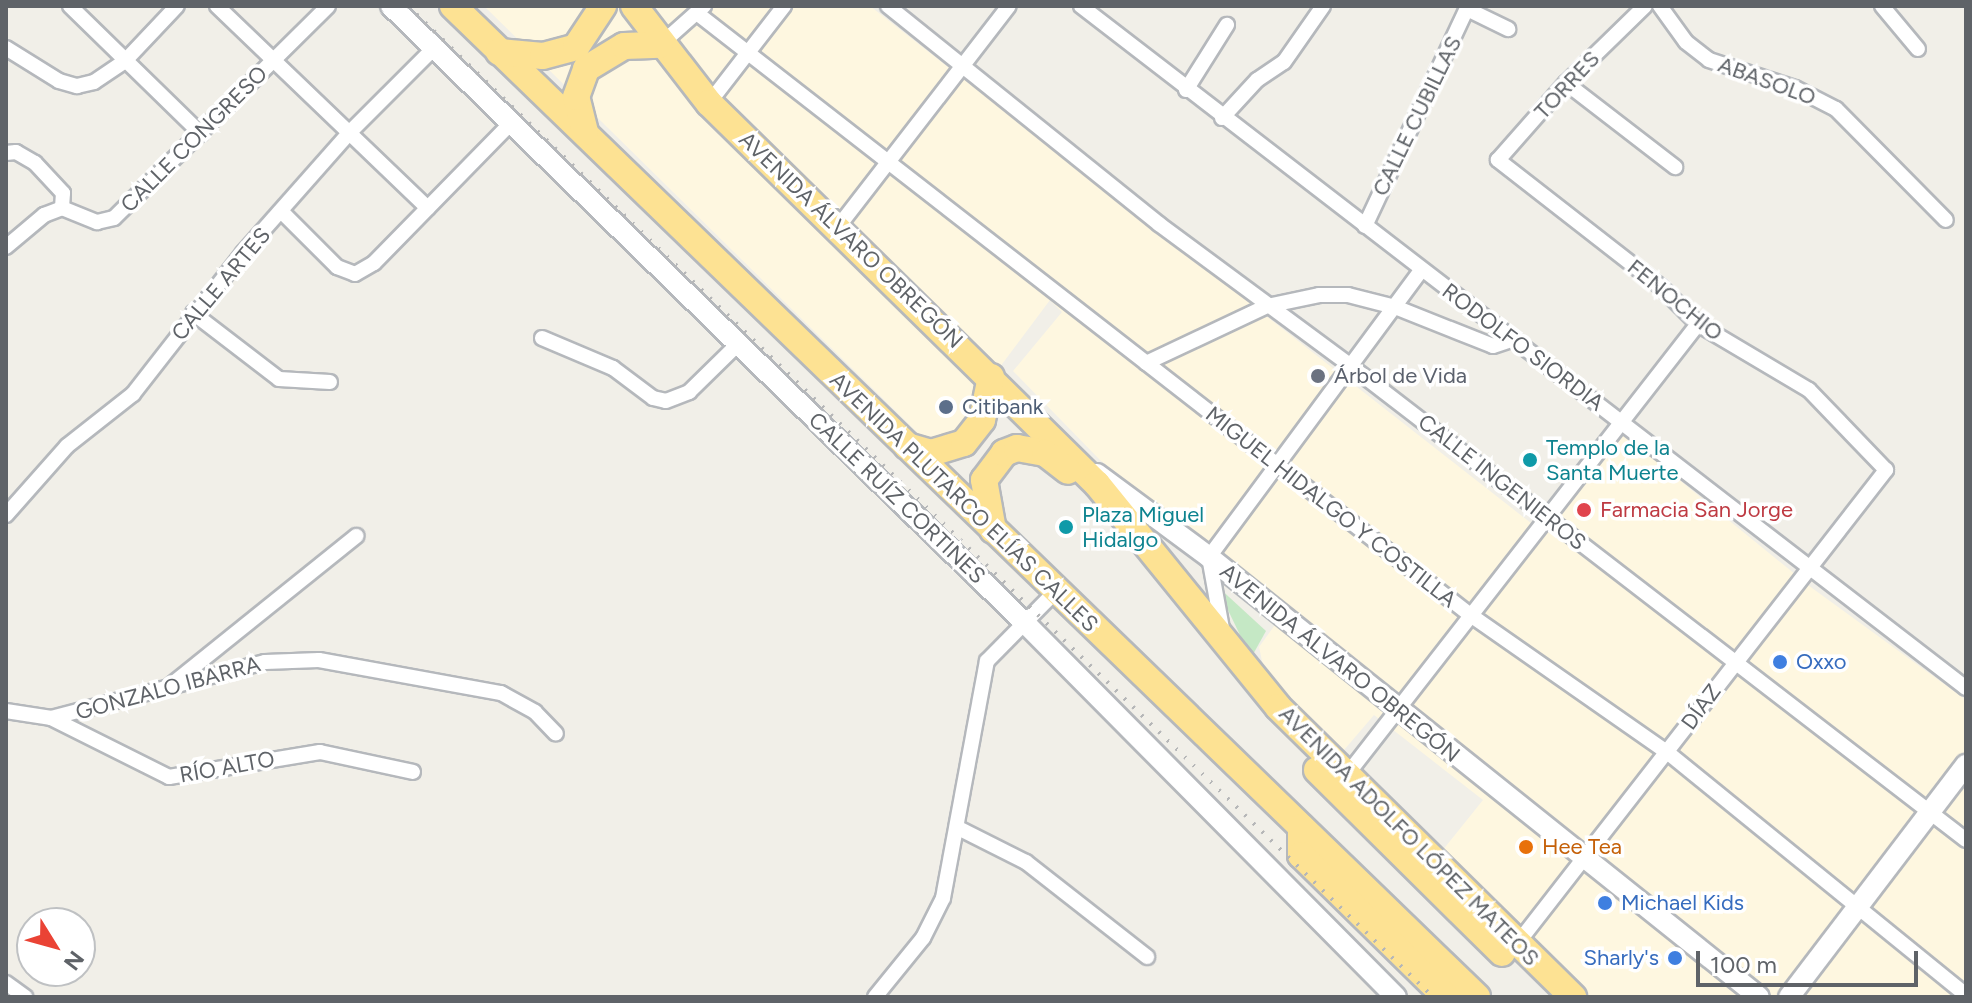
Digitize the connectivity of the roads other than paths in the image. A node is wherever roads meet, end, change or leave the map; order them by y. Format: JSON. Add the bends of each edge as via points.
{"nodes":[{"id":1,"x":177,"y":6,"type":"edge"},
{"id":2,"x":217,"y":6,"type":"edge"},
{"id":3,"x":328,"y":6,"type":"edge"},
{"id":4,"x":391,"y":6,"type":"edge"},
{"id":5,"x":453,"y":6,"type":"edge"},
{"id":6,"x":603,"y":6,"type":"edge"},
{"id":7,"x":634,"y":6,"type":"edge"},
{"id":8,"x":784,"y":6,"type":"edge"},
{"id":9,"x":888,"y":6,"type":"edge"},
{"id":10,"x":1009,"y":6,"type":"edge"},
{"id":11,"x":1081,"y":6,"type":"edge"},
{"id":12,"x":1323,"y":6,"type":"edge"},
{"id":13,"x":1660,"y":6,"type":"edge"},
{"id":14,"x":1882,"y":6,"type":"edge"},
{"id":15,"x":72,"y":8,"type":"edge"},
{"id":16,"x":1468,"y":8,"type":"edge"},
{"id":17,"x":1641,"y":8,"type":"edge"},
{"id":18,"x":701,"y":10,"type":"edge"},
{"id":19,"x":1227,"y":25,"type":"dead end"},
{"id":20,"x":1508,"y":29,"type":"dead end"},
{"id":21,"x":660,"y":45,"type":"junction"},
{"id":22,"x":6,"y":48,"type":"edge"},
{"id":23,"x":434,"y":48,"type":"junction"},
{"id":24,"x":1918,"y":49,"type":"dead end"},
{"id":25,"x":749,"y":51,"type":"junction"},
{"id":26,"x":499,"y":52,"type":"junction"},
{"id":27,"x":586,"y":54,"type":"junction"},
{"id":28,"x":273,"y":61,"type":"junction"},
{"id":29,"x":124,"y":62,"type":"junction"},
{"id":30,"x":962,"y":71,"type":"junction"},
{"id":31,"x":1566,"y":83,"type":"junction"},
{"id":32,"x":1186,"y":90,"type":"junction"},
{"id":33,"x":709,"y":103,"type":"junction"},
{"id":34,"x":1222,"y":118,"type":"junction"},
{"id":35,"x":511,"y":123,"type":"junction"},
{"id":36,"x":585,"y":132,"type":"junction"},
{"id":37,"x":349,"y":133,"type":"junction"},
{"id":38,"x":201,"y":134,"type":"junction"},
{"id":39,"x":6,"y":153,"type":"edge"},
{"id":40,"x":1498,"y":160,"type":"joint"},
{"id":41,"x":888,"y":163,"type":"junction"},
{"id":42,"x":1675,"y":167,"type":"dead end"},
{"id":43,"x":62,"y":208,"type":"junction"},
{"id":44,"x":428,"y":208,"type":"junction"},
{"id":45,"x":282,"y":212,"type":"junction"},
{"id":46,"x":1946,"y":220,"type":"dead end"},
{"id":47,"x":1365,"y":226,"type":"junction"},
{"id":48,"x":838,"y":227,"type":"junction"},
{"id":49,"x":6,"y":247,"type":"edge"},
{"id":50,"x":1421,"y":270,"type":"junction"},
{"id":51,"x":1267,"y":306,"type":"junction"},
{"id":52,"x":1395,"y":307,"type":"junction"},
{"id":53,"x":193,"y":313,"type":"junction"},
{"id":54,"x":1698,"y":324,"type":"junction"},
{"id":55,"x":542,"y":338,"type":"dead end"},
{"id":56,"x":1514,"y":339,"type":"junction"},
{"id":57,"x":739,"y":343,"type":"junction"},
{"id":58,"x":1146,"y":363,"type":"junction"},
{"id":59,"x":1352,"y":367,"type":"junction"},
{"id":60,"x":991,"y":377,"type":"junction"},
{"id":61,"x":330,"y":382,"type":"dead end"},
{"id":62,"x":1620,"y":421,"type":"junction"},
{"id":63,"x":907,"y":446,"type":"junction"},
{"id":64,"x":1064,"y":450,"type":"junction"},
{"id":65,"x":1276,"y":465,"type":"junction"},
{"id":66,"x":1886,"y":470,"type":"joint"},
{"id":67,"x":6,"y":515,"type":"edge"},
{"id":68,"x":1546,"y":517,"type":"junction"},
{"id":69,"x":994,"y":532,"type":"junction"},
{"id":70,"x":356,"y":536,"type":"dead end"},
{"id":71,"x":1209,"y":557,"type":"junction"},
{"id":72,"x":1807,"y":566,"type":"junction"},
{"id":73,"x":1173,"y":574,"type":"junction"},
{"id":74,"x":1056,"y":591,"type":"junction"},
{"id":75,"x":1469,"y":614,"type":"junction"},
{"id":76,"x":1022,"y":620,"type":"junction"},
{"id":77,"x":1224,"y":636,"type":"junction"},
{"id":78,"x":1736,"y":659,"type":"junction"},
{"id":79,"x":168,"y":688,"type":"junction"},
{"id":80,"x":1966,"y":688,"type":"edge"},
{"id":81,"x":1278,"y":707,"type":"junction"},
{"id":82,"x":1395,"y":710,"type":"junction"},
{"id":83,"x":6,"y":711,"type":"edge"},
{"id":84,"x":51,"y":718,"type":"junction"},
{"id":85,"x":556,"y":734,"type":"dead end"},
{"id":86,"x":1667,"y":752,"type":"junction"},
{"id":87,"x":1966,"y":765,"type":"edge"},
{"id":88,"x":413,"y":772,"type":"dead end"},
{"id":89,"x":1346,"y":776,"type":"junction"},
{"id":90,"x":1932,"y":812,"type":"junction"},
{"id":91,"x":1301,"y":827,"type":"junction"},
{"id":92,"x":958,"y":828,"type":"junction"},
{"id":93,"x":1966,"y":840,"type":"edge"},
{"id":94,"x":1588,"y":858,"type":"junction"},
{"id":95,"x":1857,"y":911,"type":"junction"},
{"id":96,"x":1517,"y":944,"type":"junction"},
{"id":97,"x":1147,"y":957,"type":"dead end"},
{"id":98,"x":6,"y":983,"type":"edge"},
{"id":99,"x":1966,"y":995,"type":"edge"},
{"id":100,"x":22,"y":996,"type":"edge"},
{"id":101,"x":875,"y":997,"type":"edge"},
{"id":102,"x":1396,"y":997,"type":"edge"},
{"id":103,"x":1446,"y":997,"type":"edge"},
{"id":104,"x":1461,"y":997,"type":"edge"},
{"id":105,"x":1477,"y":997,"type":"edge"},
{"id":106,"x":1548,"y":997,"type":"edge"},
{"id":107,"x":1573,"y":997,"type":"edge"},
{"id":108,"x":1759,"y":997,"type":"edge"},
{"id":109,"x":1789,"y":997,"type":"edge"}],
"edges":[{"from":1,"to":29,"type":"street"},
{"from":2,"to":28,"type":"street"},
{"from":3,"to":28,"type":"street","name":"CALLE CONGRESO"},
{"from":4,"to":23,"type":"street","name":"CALLE RUÍZ CORTINES"},
{"from":5,"to":26,"type":"highway","name":"AVENIDA PLUTARCO ELÍAS CALLES"},
{"from":6,"to":27,"type":"highway"},
{"from":7,"to":21,"type":"highway","name":"AVENIDA ÁLVARO OBREGÓN"},
{"from":8,"to":25,"type":"street"},
{"from":9,"to":30,"type":"street","name":"CALLE INGENIEROS"},
{"from":10,"to":30,"type":"street"},
{"from":11,"to":32,"type":"street","name":"RODOLFO SIORDIA"},
{"from":12,"to":34,"type":"street","via":[[1284,62],[1257,80]]},
{"from":13,"to":46,"type":"street","name":"ABASOLO","via":[[1686,42],[1709,60],[1795,88],[1836,109]]},
{"from":14,"to":24,"type":"street"},
{"from":15,"to":29,"type":"street"},
{"from":16,"to":20,"type":"street"},
{"from":16,"to":47,"type":"street","name":"CALLE CUBILLAS"},
{"from":17,"to":31,"type":"street","name":"TORRES"},
{"from":18,"to":21,"type":"street"},
{"from":18,"to":25,"type":"street","name":"MIGUEL HIDALGO Y COSTILLA"},
{"from":19,"to":32,"type":"street"},
{"from":21,"to":27,"type":"highway"},
{"from":21,"to":33,"type":"highway","name":"AVENIDA ÁLVARO OBREGÓN"},
{"from":22,"to":29,"type":"street","via":[[77,86],[94,82]]},
{"from":23,"to":35,"type":"street","name":"CALLE RUÍZ CORTINES"},
{"from":23,"to":37,"type":"street","name":"CALLE ARTES"},
{"from":25,"to":33,"type":"street"},
{"from":25,"to":41,"type":"street","name":"MIGUEL HIDALGO Y COSTILLA"},
{"from":26,"to":27,"type":"highway"},
{"from":26,"to":36,"type":"highway","name":"AVENIDA PLUTARCO ELÍAS CALLES"},
{"from":27,"to":36,"type":"highway","via":[[576,97]]},
{"from":28,"to":37,"type":"street"},
{"from":28,"to":38,"type":"street","name":"CALLE CONGRESO"},
{"from":29,"to":38,"type":"street"},
{"from":30,"to":41,"type":"street"},
{"from":30,"to":51,"type":"street","name":"CALLE INGENIEROS"},
{"from":31,"to":40,"type":"street","name":"TORRES"},
{"from":31,"to":42,"type":"street"},
{"from":32,"to":34,"type":"street","name":"RODOLFO SIORDIA"},
{"from":33,"to":48,"type":"highway","name":"AVENIDA ÁLVARO OBREGÓN"},
{"from":34,"to":47,"type":"street","name":"RODOLFO SIORDIA"},
{"from":35,"to":44,"type":"street"},
{"from":35,"to":57,"type":"street","name":"CALLE RUÍZ CORTINES"},
{"from":36,"to":63,"type":"highway","name":"AVENIDA PLUTARCO ELÍAS CALLES"},
{"from":37,"to":44,"type":"street"},
{"from":37,"to":45,"type":"street","name":"CALLE ARTES"},
{"from":38,"to":43,"type":"street","name":"CALLE CONGRESO","via":[[114,218],[97,222]]},
{"from":39,"to":43,"type":"street","via":[[35,163],[63,193]]},
{"from":40,"to":54,"type":"street","name":"FENOCHIO","via":[[1661,287]]},
{"from":41,"to":48,"type":"street"},
{"from":41,"to":58,"type":"street","name":"MIGUEL HIDALGO Y COSTILLA"},
{"from":43,"to":49,"type":"street","via":[[44,215]]},
{"from":44,"to":45,"type":"street","via":[[374,263],[355,274],[337,267]]},
{"from":45,"to":53,"type":"street","name":"CALLE ARTES"},
{"from":47,"to":50,"type":"street","name":"RODOLFO SIORDIA"},
{"from":48,"to":60,"type":"highway","name":"AVENIDA ÁLVARO OBREGÓN"},
{"from":50,"to":52,"type":"street"},
{"from":50,"to":56,"type":"street","name":"RODOLFO SIORDIA"},
{"from":51,"to":52,"type":"street","via":[[1348,295]]},
{"from":51,"to":58,"type":"street"},
{"from":51,"to":59,"type":"street","name":"CALLE INGENIEROS"},
{"from":52,"to":56,"type":"street","via":[[1493,346]]},
{"from":52,"to":59,"type":"street"},
{"from":53,"to":61,"type":"street","via":[[279,379]]},
{"from":53,"to":67,"type":"street","name":"CALLE ARTES","via":[[133,394],[67,446]]},
{"from":54,"to":62,"type":"street"},
{"from":54,"to":66,"type":"street","name":"FENOCHIO","via":[[1809,390]]},
{"from":55,"to":57,"type":"street","via":[[613,368],[653,398],[666,401],[689,392]]},
{"from":56,"to":62,"type":"street","name":"RODOLFO SIORDIA"},
{"from":57,"to":76,"type":"street","name":"CALLE RUÍZ CORTINES"},
{"from":58,"to":65,"type":"street","name":"MIGUEL HIDALGO Y COSTILLA"},
{"from":59,"to":65,"type":"street"},
{"from":59,"to":68,"type":"street","name":"CALLE INGENIEROS"},
{"from":60,"to":63,"type":"highway","via":[[982,420],[964,443],[931,453]]},
{"from":60,"to":64,"type":"highway","name":"AVENIDA ÁLVARO OBREGÓN"},
{"from":62,"to":68,"type":"street"},
{"from":62,"to":72,"type":"street","name":"RODOLFO SIORDIA"},
{"from":63,"to":69,"type":"highway","name":"AVENIDA PLUTARCO ELÍAS CALLES"},
{"from":64,"to":71,"type":"street","name":"AVENIDA ÁLVARO OBREGÓN"},
{"from":64,"to":73,"type":"highway","name":"AVENIDA ADOLFO LÓPEZ MATEOS"},
{"from":65,"to":71,"type":"street"},
{"from":65,"to":75,"type":"street","name":"MIGUEL HIDALGO Y COSTILLA"},
{"from":66,"to":72,"type":"street","name":"DÍAZ"},
{"from":68,"to":75,"type":"street"},
{"from":68,"to":78,"type":"street","name":"CALLE INGENIEROS"},
{"from":69,"to":73,"type":"highway","via":[[984,480],[1004,453],[1034,450],[1085,485]]},
{"from":69,"to":74,"type":"highway","name":"AVENIDA PLUTARCO ELÍAS CALLES"},
{"from":70,"to":79,"type":"street"},
{"from":71,"to":77,"type":"street"},
{"from":71,"to":82,"type":"street","name":"AVENIDA ÁLVARO OBREGÓN"},
{"from":72,"to":78,"type":"street","name":"DÍAZ"},
{"from":72,"to":80,"type":"street","name":"RODOLFO SIORDIA"},
{"from":73,"to":77,"type":"highway","name":"AVENIDA ADOLFO LÓPEZ MATEOS"},
{"from":74,"to":76,"type":"street"},
{"from":74,"to":91,"type":"highway","name":"AVENIDA PLUTARCO ELÍAS CALLES"},
{"from":75,"to":82,"type":"street"},
{"from":75,"to":86,"type":"street","name":"MIGUEL HIDALGO Y COSTILLA"},
{"from":76,"to":92,"type":"street","via":[[987,661]]},
{"from":76,"to":102,"type":"street","name":"CALLE RUÍZ CORTINES"},
{"from":77,"to":81,"type":"highway","name":"AVENIDA ADOLFO LÓPEZ MATEOS"},
{"from":78,"to":86,"type":"street","name":"DÍAZ"},
{"from":78,"to":90,"type":"street","name":"CALLE INGENIEROS"},
{"from":79,"to":84,"type":"street","name":"GONZALO IBARRA"},
{"from":79,"to":85,"type":"street","name":"GONZALO IBARRA","via":[[265,662],[340,662],[501,693],[535,712]]},
{"from":81,"to":89,"type":"highway","name":"AVENIDA ADOLFO LÓPEZ MATEOS"},
{"from":81,"to":106,"type":"highway","via":[[1309,761],[1401,858]]},
{"from":82,"to":89,"type":"street"},
{"from":82,"to":94,"type":"street","name":"AVENIDA ÁLVARO OBREGÓN"},
{"from":83,"to":84,"type":"street","name":"RÍO ALTO"},
{"from":84,"to":88,"type":"street","name":"RÍO ALTO","via":[[169,777],[305,752],[333,753]]},
{"from":86,"to":94,"type":"street","name":"DÍAZ"},
{"from":86,"to":95,"type":"street","name":"MIGUEL HIDALGO Y COSTILLA"},
{"from":87,"to":90,"type":"street"},
{"from":89,"to":96,"type":"highway","name":"AVENIDA ADOLFO LÓPEZ MATEOS"},
{"from":90,"to":93,"type":"street","name":"CALLE INGENIEROS"},
{"from":90,"to":95,"type":"street"},
{"from":91,"to":103,"type":"highway","via":[[1301,855]]},
{"from":91,"to":104,"type":"highway","via":[[1324,861]]},
{"from":91,"to":105,"type":"highway","name":"AVENIDA PLUTARCO ELÍAS CALLES"},
{"from":92,"to":97,"type":"street","via":[[1026,862]]},
{"from":92,"to":101,"type":"street","via":[[943,898],[923,938]]},
{"from":94,"to":96,"type":"street","name":"DÍAZ"},
{"from":94,"to":108,"type":"street","name":"AVENIDA ÁLVARO OBREGÓN"},
{"from":95,"to":99,"type":"street","name":"MIGUEL HIDALGO Y COSTILLA"},
{"from":95,"to":109,"type":"street"},
{"from":96,"to":107,"type":"highway","name":"AVENIDA ADOLFO LÓPEZ MATEOS"},
{"from":98,"to":100,"type":"street"}]}
